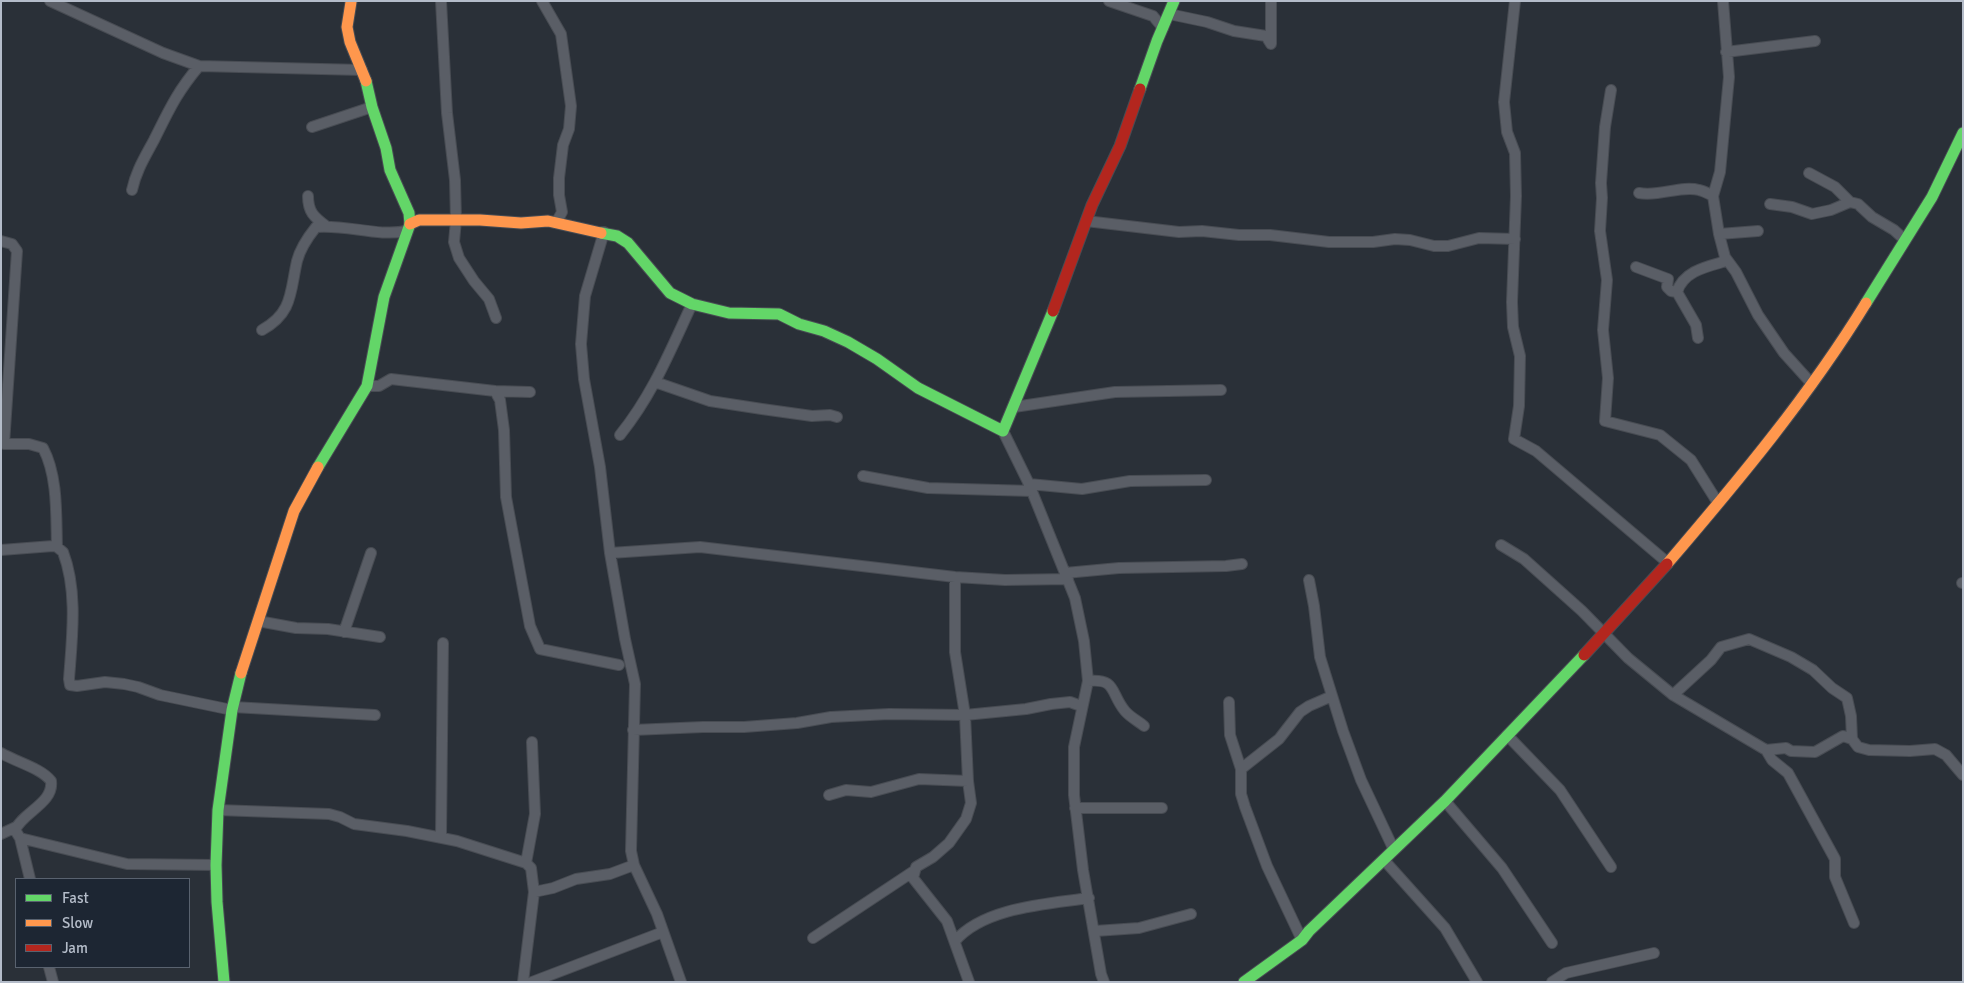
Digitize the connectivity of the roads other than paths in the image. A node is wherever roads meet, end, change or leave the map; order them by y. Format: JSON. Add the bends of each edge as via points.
{"nodes":[{"id":1,"x":50,"y":1,"type":"edge"},
{"id":2,"x":441,"y":1,"type":"edge"},
{"id":3,"x":542,"y":1,"type":"edge"},
{"id":4,"x":1109,"y":1,"type":"edge"},
{"id":5,"x":1174,"y":1,"type":"edge"},
{"id":6,"x":1271,"y":1,"type":"edge"},
{"id":7,"x":1515,"y":1,"type":"edge"},
{"id":8,"x":1723,"y":1,"type":"edge"},
{"id":9,"x":350,"y":2,"type":"edge"},
{"id":10,"x":1169,"y":14,"type":"junction"},
{"id":11,"x":1162,"y":28,"type":"junction"},
{"id":12,"x":1815,"y":41,"type":"dead end"},
{"id":13,"x":1726,"y":52,"type":"junction"},
{"id":14,"x":199,"y":66,"type":"junction"},
{"id":15,"x":362,"y":70,"type":"junction"},
{"id":16,"x":1611,"y":90,"type":"dead end"},
{"id":17,"x":372,"y":107,"type":"junction"},
{"id":18,"x":312,"y":127,"type":"dead end"},
{"id":19,"x":1963,"y":134,"type":"edge"},
{"id":20,"x":1959,"y":151,"type":"edge"},
{"id":21,"x":1809,"y":173,"type":"dead end"},
{"id":22,"x":132,"y":190,"type":"dead end"},
{"id":23,"x":1639,"y":193,"type":"dead end"},
{"id":24,"x":308,"y":196,"type":"dead end"},
{"id":25,"x":1713,"y":196,"type":"junction"},
{"id":26,"x":1850,"y":202,"type":"junction"},
{"id":27,"x":1770,"y":204,"type":"dead end"},
{"id":28,"x":456,"y":220,"type":"junction"},
{"id":29,"x":1086,"y":221,"type":"junction"},
{"id":30,"x":411,"y":222,"type":"junction"},
{"id":31,"x":556,"y":223,"type":"junction"},
{"id":32,"x":326,"y":226,"type":"junction"},
{"id":33,"x":1758,"y":230,"type":"dead end"},
{"id":34,"x":604,"y":232,"type":"junction"},
{"id":35,"x":1719,"y":234,"type":"junction"},
{"id":36,"x":1515,"y":239,"type":"junction"},
{"id":37,"x":1905,"y":240,"type":"junction"},
{"id":38,"x":1,"y":241,"type":"edge"},
{"id":39,"x":1725,"y":257,"type":"junction"},
{"id":40,"x":1636,"y":267,"type":"dead end"},
{"id":41,"x":1679,"y":287,"type":"junction"},
{"id":42,"x":692,"y":304,"type":"junction"},
{"id":43,"x":496,"y":318,"type":"dead end"},
{"id":44,"x":262,"y":330,"type":"dead end"},
{"id":45,"x":1698,"y":338,"type":"dead end"},
{"id":46,"x":655,"y":382,"type":"junction"},
{"id":47,"x":1812,"y":384,"type":"junction"},
{"id":48,"x":366,"y":386,"type":"junction"},
{"id":49,"x":1221,"y":390,"type":"dead end"},
{"id":50,"x":495,"y":391,"type":"junction"},
{"id":51,"x":530,"y":392,"type":"dead end"},
{"id":52,"x":1014,"y":407,"type":"junction"},
{"id":53,"x":837,"y":417,"type":"dead end"},
{"id":54,"x":1003,"y":431,"type":"junction"},
{"id":55,"x":620,"y":435,"type":"dead end"},
{"id":56,"x":2,"y":445,"type":"edge"},
{"id":57,"x":862,"y":476,"type":"dead end"},
{"id":58,"x":1206,"y":480,"type":"dead end"},
{"id":59,"x":1030,"y":488,"type":"junction"},
{"id":60,"x":1718,"y":503,"type":"junction"},
{"id":61,"x":1501,"y":545,"type":"dead end"},
{"id":62,"x":57,"y":547,"type":"junction"},
{"id":63,"x":1,"y":550,"type":"edge"},
{"id":64,"x":371,"y":553,"type":"dead end"},
{"id":65,"x":610,"y":553,"type":"junction"},
{"id":66,"x":1668,"y":563,"type":"junction"},
{"id":67,"x":1242,"y":564,"type":"dead end"},
{"id":68,"x":1066,"y":576,"type":"junction"},
{"id":69,"x":955,"y":577,"type":"junction"},
{"id":70,"x":1309,"y":580,"type":"dead end"},
{"id":71,"x":258,"y":621,"type":"junction"},
{"id":72,"x":344,"y":632,"type":"junction"},
{"id":73,"x":1604,"y":634,"type":"junction"},
{"id":74,"x":380,"y":637,"type":"dead end"},
{"id":75,"x":443,"y":643,"type":"dead end"},
{"id":76,"x":619,"y":665,"type":"dead end"},
{"id":77,"x":1088,"y":681,"type":"junction"},
{"id":78,"x":1673,"y":695,"type":"junction"},
{"id":79,"x":1332,"y":696,"type":"junction"},
{"id":80,"x":1229,"y":702,"type":"dead end"},
{"id":81,"x":1081,"y":706,"type":"junction"},
{"id":82,"x":232,"y":709,"type":"junction"},
{"id":83,"x":375,"y":715,"type":"dead end"},
{"id":84,"x":965,"y":715,"type":"junction"},
{"id":85,"x":1144,"y":726,"type":"dead end"},
{"id":86,"x":633,"y":730,"type":"junction"},
{"id":87,"x":1507,"y":735,"type":"junction"},
{"id":88,"x":1852,"y":739,"type":"junction"},
{"id":89,"x":532,"y":742,"type":"dead end"},
{"id":90,"x":1766,"y":750,"type":"junction"},
{"id":91,"x":1,"y":753,"type":"edge"},
{"id":92,"x":1241,"y":769,"type":"junction"},
{"id":93,"x":1963,"y":775,"type":"edge"},
{"id":94,"x":968,"y":781,"type":"junction"},
{"id":95,"x":829,"y":795,"type":"dead end"},
{"id":96,"x":1444,"y":800,"type":"junction"},
{"id":97,"x":1075,"y":808,"type":"junction"},
{"id":98,"x":1162,"y":808,"type":"dead end"},
{"id":99,"x":218,"y":810,"type":"junction"},
{"id":100,"x":18,"y":832,"type":"junction"},
{"id":101,"x":1,"y":834,"type":"edge"},
{"id":102,"x":441,"y":837,"type":"junction"},
{"id":103,"x":1394,"y":850,"type":"junction"},
{"id":104,"x":1384,"y":860,"type":"junction"},
{"id":105,"x":526,"y":863,"type":"junction"},
{"id":106,"x":216,"y":865,"type":"junction"},
{"id":107,"x":634,"y":865,"type":"junction"},
{"id":108,"x":1611,"y":867,"type":"dead end"},
{"id":109,"x":914,"y":871,"type":"junction"},
{"id":110,"x":30,"y":878,"type":"edge"},
{"id":111,"x":534,"y":892,"type":"junction"},
{"id":112,"x":1089,"y":898,"type":"junction"},
{"id":113,"x":1191,"y":914,"type":"dead end"},
{"id":114,"x":1854,"y":923,"type":"dead end"},
{"id":115,"x":1094,"y":931,"type":"junction"},
{"id":116,"x":663,"y":932,"type":"junction"},
{"id":117,"x":813,"y":938,"type":"dead end"},
{"id":118,"x":955,"y":940,"type":"junction"},
{"id":119,"x":1302,"y":940,"type":"junction"},
{"id":120,"x":1552,"y":943,"type":"dead end"},
{"id":121,"x":1654,"y":953,"type":"dead end"},
{"id":122,"x":49,"y":968,"type":"edge"},
{"id":123,"x":53,"y":982,"type":"edge"},
{"id":124,"x":224,"y":982,"type":"edge"},
{"id":125,"x":523,"y":982,"type":"edge"},
{"id":126,"x":532,"y":982,"type":"edge"},
{"id":127,"x":681,"y":982,"type":"edge"},
{"id":128,"x":969,"y":982,"type":"edge"},
{"id":129,"x":1104,"y":982,"type":"edge"},
{"id":130,"x":1244,"y":982,"type":"edge"},
{"id":131,"x":1477,"y":982,"type":"edge"},
{"id":132,"x":1552,"y":982,"type":"edge"}],
"edges":[{"from":1,"to":14,"type":"street"},
{"from":2,"to":28,"type":"street"},
{"from":3,"to":31,"type":"street","via":[[561,34],[571,106],[559,178],[562,212]]},
{"from":4,"to":11,"type":"street","via":[[1152,16]]},
{"from":5,"to":10,"type":"street"},
{"from":6,"to":10,"type":"street","via":[[1271,44],[1266,36]]},
{"from":7,"to":36,"type":"street","via":[[1504,102],[1507,132],[1514,153]]},
{"from":8,"to":13,"type":"street"},
{"from":9,"to":15,"type":"street","via":[[348,34]]},
{"from":10,"to":11,"type":"street"},
{"from":11,"to":29,"type":"street","via":[[1120,146]]},
{"from":12,"to":13,"type":"street"},
{"from":13,"to":25,"type":"street","via":[[1729,77],[1727,107],[1720,172]]},
{"from":14,"to":15,"type":"street"},
{"from":14,"to":22,"type":"street","via":[[168,109],[135,175]]},
{"from":15,"to":17,"type":"street"},
{"from":16,"to":60,"type":"street","via":[[1605,127],[1600,231],[1606,280],[1603,330],[1608,378],[1605,421],[1660,435],[1691,460]]},
{"from":17,"to":18,"type":"street"},
{"from":17,"to":30,"type":"street","via":[[390,170]]},
{"from":19,"to":20,"type":"street"},
{"from":20,"to":37,"type":"street"},
{"from":21,"to":26,"type":"street","via":[[1835,186]]},
{"from":23,"to":25,"type":"street","via":[[1661,194],[1697,189]]},
{"from":24,"to":32,"type":"street","via":[[310,211]]},
{"from":25,"to":35,"type":"street"},
{"from":26,"to":27,"type":"street","via":[[1812,214]]},
{"from":26,"to":37,"type":"street","via":[[1858,204]]},
{"from":28,"to":30,"type":"street"},
{"from":28,"to":31,"type":"street"},
{"from":28,"to":43,"type":"street","via":[[454,242],[459,258],[488,299]]},
{"from":29,"to":36,"type":"street","via":[[1179,232],[1270,235],[1329,242],[1394,239],[1448,246],[1479,238]]},
{"from":29,"to":52,"type":"street"},
{"from":30,"to":32,"type":"street","via":[[393,234]]},
{"from":30,"to":48,"type":"street","via":[[384,297]]},
{"from":31,"to":34,"type":"street"},
{"from":32,"to":44,"type":"street","via":[[316,227],[309,236],[297,259],[287,306],[278,319]]},
{"from":33,"to":35,"type":"street"},
{"from":34,"to":42,"type":"street","via":[[628,243],[670,293]]},
{"from":34,"to":65,"type":"street","via":[[585,296],[581,344]]},
{"from":35,"to":39,"type":"street"},
{"from":36,"to":66,"type":"street","via":[[1513,326],[1520,356],[1519,406],[1514,439],[1536,451]]},
{"from":37,"to":47,"type":"street","via":[[1839,347]]},
{"from":38,"to":56,"type":"street","via":[[12,244],[18,251]]},
{"from":39,"to":41,"type":"street","via":[[1723,262],[1698,270]]},
{"from":39,"to":47,"type":"street","via":[[1758,315]]},
{"from":40,"to":41,"type":"street","via":[[1675,279]]},
{"from":41,"to":45,"type":"street","via":[[1696,325]]},
{"from":42,"to":46,"type":"street"},
{"from":42,"to":54,"type":"street","via":[[729,313],[780,314],[824,331],[877,359],[918,388]]},
{"from":46,"to":53,"type":"street","via":[[710,401]]},
{"from":46,"to":55,"type":"street"},
{"from":47,"to":60,"type":"street"},
{"from":48,"to":50,"type":"street","via":[[379,386],[391,379]]},
{"from":48,"to":71,"type":"street","via":[[302,496]]},
{"from":49,"to":52,"type":"street","via":[[1115,392]]},
{"from":50,"to":51,"type":"street"},
{"from":50,"to":76,"type":"street","via":[[500,400],[504,430],[506,497],[530,626],[540,649]]},
{"from":52,"to":54,"type":"street"},
{"from":54,"to":59,"type":"street"},
{"from":56,"to":62,"type":"street","via":[[29,444],[43,448],[50,460]]},
{"from":57,"to":59,"type":"street","via":[[928,488]]},
{"from":58,"to":59,"type":"street","via":[[1130,481],[1082,489]]},
{"from":59,"to":68,"type":"street"},
{"from":60,"to":66,"type":"street"},
{"from":61,"to":73,"type":"street","via":[[1524,560]]},
{"from":62,"to":63,"type":"street"},
{"from":62,"to":82,"type":"street","via":[[64,557],[72,604],[70,684],[124,684],[160,695]]},
{"from":64,"to":72,"type":"street"},
{"from":65,"to":69,"type":"street","via":[[700,547]]},
{"from":65,"to":86,"type":"street","via":[[636,684]]},
{"from":66,"to":73,"type":"street"},
{"from":67,"to":68,"type":"street","via":[[1111,568]]},
{"from":68,"to":69,"type":"street","via":[[1005,580]]},
{"from":68,"to":77,"type":"street","via":[[1075,598]]},
{"from":69,"to":84,"type":"street","via":[[954,652]]},
{"from":70,"to":79,"type":"street","via":[[1320,657]]},
{"from":71,"to":72,"type":"street"},
{"from":71,"to":82,"type":"street"},
{"from":72,"to":74,"type":"street"},
{"from":73,"to":78,"type":"street"},
{"from":73,"to":87,"type":"street"},
{"from":75,"to":102,"type":"street"},
{"from":77,"to":81,"type":"street"},
{"from":77,"to":85,"type":"street","via":[[1101,680],[1109,684],[1125,711]]},
{"from":78,"to":88,"type":"street","via":[[1721,647],[1749,639],[1813,670],[1847,698],[1852,716]]},
{"from":78,"to":90,"type":"street"},
{"from":79,"to":92,"type":"street","via":[[1300,712],[1279,739]]},
{"from":79,"to":103,"type":"street","via":[[1361,780]]},
{"from":80,"to":92,"type":"street","via":[[1230,735]]},
{"from":81,"to":84,"type":"street","via":[[1070,702]]},
{"from":81,"to":97,"type":"street","via":[[1074,747]]},
{"from":82,"to":83,"type":"street"},
{"from":82,"to":99,"type":"street"},
{"from":84,"to":86,"type":"street","via":[[889,714],[831,717],[753,727]]},
{"from":84,"to":94,"type":"street"},
{"from":86,"to":107,"type":"street","via":[[631,851]]},
{"from":87,"to":96,"type":"street"},
{"from":87,"to":108,"type":"street","via":[[1560,790]]},
{"from":88,"to":90,"type":"street","via":[[1843,736],[1810,753],[1791,752],[1786,748]]},
{"from":88,"to":93,"type":"street","via":[[1858,747],[1869,750],[1935,749],[1946,754]]},
{"from":89,"to":105,"type":"street","via":[[535,814]]},
{"from":90,"to":114,"type":"street","via":[[1772,760],[1788,773],[1835,859],[1835,877]]},
{"from":91,"to":100,"type":"street","via":[[39,770],[51,781],[48,794]]},
{"from":92,"to":119,"type":"street","via":[[1241,794],[1245,807],[1267,866]]},
{"from":94,"to":95,"type":"street","via":[[919,779],[871,792],[846,790]]},
{"from":94,"to":109,"type":"street","via":[[971,803],[966,819],[949,843]]},
{"from":96,"to":103,"type":"street"},
{"from":96,"to":120,"type":"street","via":[[1502,868]]},
{"from":97,"to":98,"type":"street"},
{"from":97,"to":112,"type":"street"},
{"from":99,"to":102,"type":"street","via":[[328,814],[354,824]]},
{"from":99,"to":106,"type":"street"},
{"from":100,"to":101,"type":"street"},
{"from":100,"to":106,"type":"street","via":[[127,864]]},
{"from":100,"to":110,"type":"street"},
{"from":102,"to":105,"type":"street"},
{"from":103,"to":104,"type":"street"},
{"from":104,"to":119,"type":"street"},
{"from":104,"to":131,"type":"street","via":[[1445,928]]},
{"from":105,"to":111,"type":"street","via":[[532,868]]},
{"from":106,"to":124,"type":"street"},
{"from":107,"to":111,"type":"street"},
{"from":107,"to":116,"type":"street"},
{"from":109,"to":117,"type":"street"},
{"from":109,"to":118,"type":"street","via":[[913,878],[947,920]]},
{"from":111,"to":125,"type":"street"},
{"from":112,"to":115,"type":"street"},
{"from":112,"to":118,"type":"street","via":[[997,915],[983,920]]},
{"from":113,"to":115,"type":"street","via":[[1139,928]]},
{"from":115,"to":129,"type":"street"},
{"from":116,"to":126,"type":"street"},
{"from":116,"to":127,"type":"street"},
{"from":118,"to":128,"type":"street"},
{"from":119,"to":130,"type":"street"},
{"from":121,"to":132,"type":"street","via":[[1566,973]]},
{"from":122,"to":123,"type":"street"}]}
